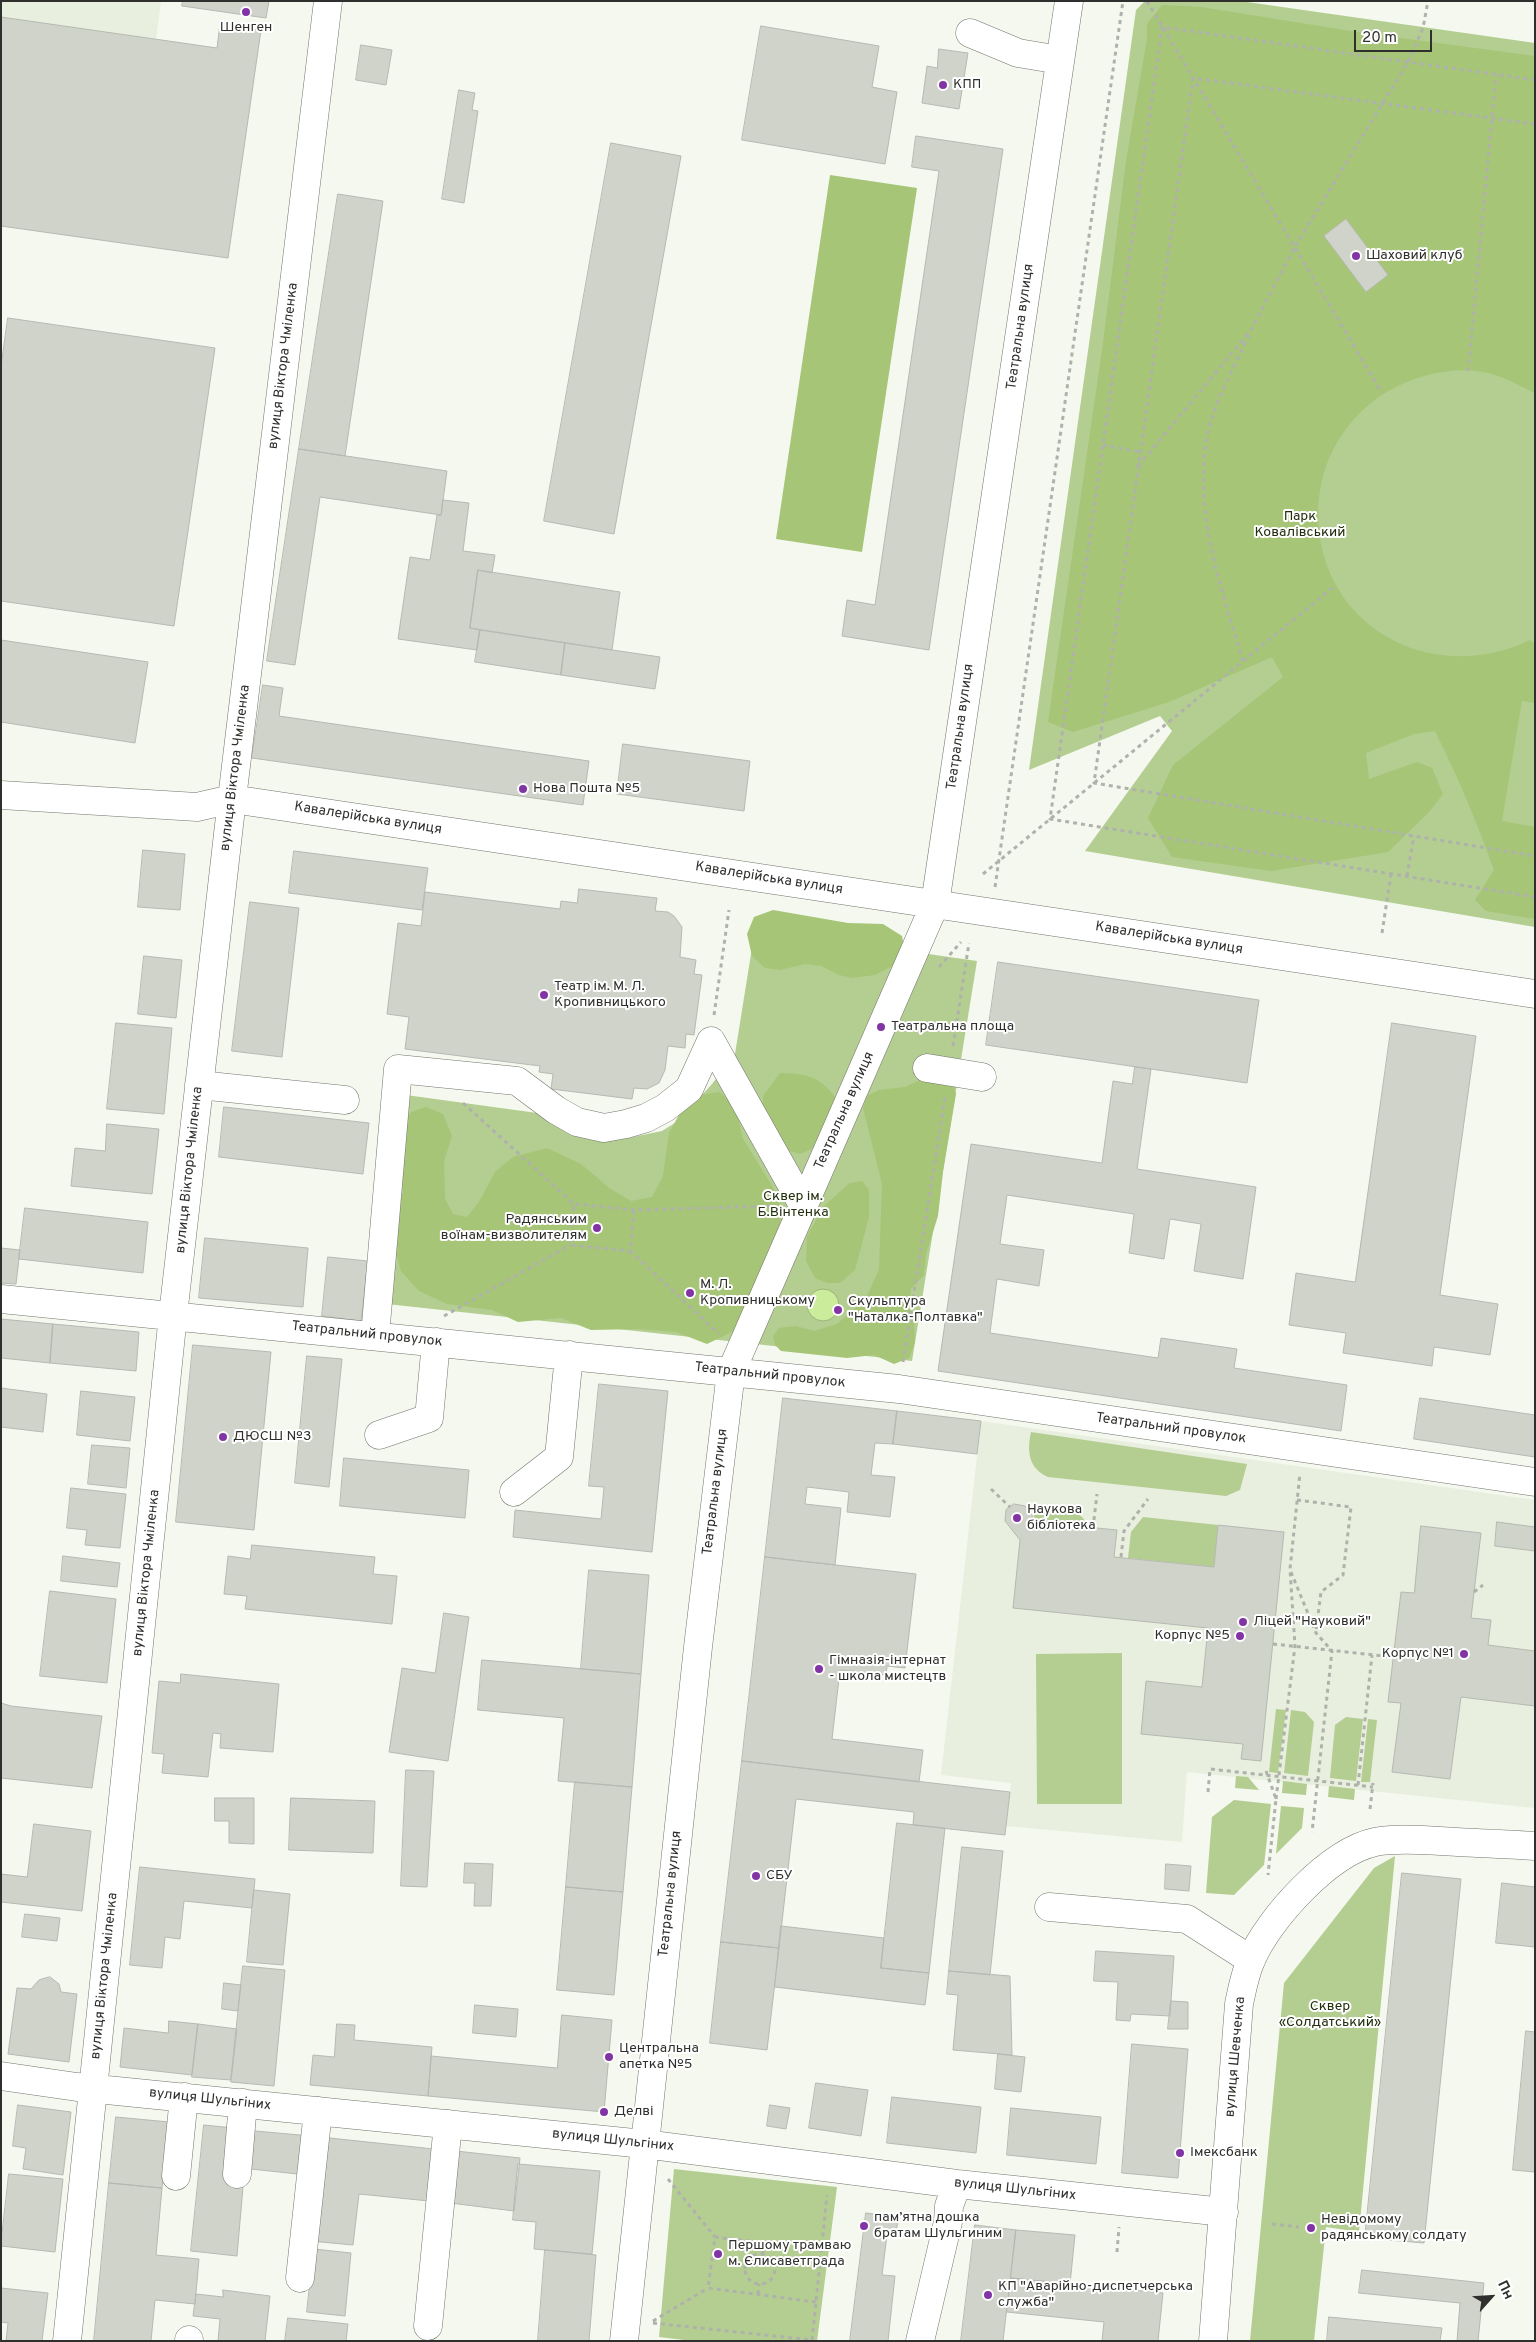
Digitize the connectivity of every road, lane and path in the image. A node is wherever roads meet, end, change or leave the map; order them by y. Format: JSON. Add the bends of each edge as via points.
{"nodes":[{"id":1,"x":328,"y":1,"type":"edge"},
{"id":2,"x":1069,"y":1,"type":"edge"},
{"id":3,"x":1123,"y":1,"type":"edge"},
{"id":4,"x":1147,"y":1,"type":"edge"},
{"id":5,"x":1428,"y":1,"type":"edge"},
{"id":6,"x":1162,"y":27,"type":"junction"},
{"id":7,"x":970,"y":33,"type":"dead end"},
{"id":8,"x":1060,"y":60,"type":"junction"},
{"id":9,"x":1408,"y":62,"type":"junction"},
{"id":10,"x":1496,"y":75,"type":"junction"},
{"id":11,"x":1193,"y":78,"type":"junction"},
{"id":12,"x":1535,"y":80,"type":"edge"},
{"id":13,"x":1380,"y":105,"type":"junction"},
{"id":14,"x":1492,"y":119,"type":"junction"},
{"id":15,"x":1535,"y":124,"type":"edge"},
{"id":16,"x":1294,"y":248,"type":"junction"},
{"id":17,"x":1251,"y":330,"type":"junction"},
{"id":18,"x":1468,"y":371,"type":"dead end"},
{"id":19,"x":1382,"y":394,"type":"dead end"},
{"id":20,"x":1103,"y":446,"type":"junction"},
{"id":21,"x":1140,"y":452,"type":"junction"},
{"id":22,"x":1138,"y":466,"type":"junction"},
{"id":23,"x":1336,"y":585,"type":"dead end"},
{"id":24,"x":1243,"y":661,"type":"junction"},
{"id":25,"x":1094,"y":783,"type":"junction"},
{"id":26,"x":1,"y":795,"type":"edge"},
{"id":27,"x":232,"y":799,"type":"junction"},
{"id":28,"x":1050,"y":819,"type":"junction"},
{"id":29,"x":1414,"y":836,"type":"junction"},
{"id":30,"x":1535,"y":856,"type":"edge"},
{"id":31,"x":1000,"y":860,"type":"junction"},
{"id":32,"x":983,"y":874,"type":"dead end"},
{"id":33,"x":1391,"y":874,"type":"junction"},
{"id":34,"x":1407,"y":876,"type":"junction"},
{"id":35,"x":995,"y":889,"type":"dead end"},
{"id":36,"x":1535,"y":898,"type":"edge"},
{"id":37,"x":936,"y":904,"type":"junction"},
{"id":38,"x":729,"y":910,"type":"dead end"},
{"id":39,"x":1382,"y":933,"type":"dead end"},
{"id":40,"x":969,"y":943,"type":"dead end"},
{"id":41,"x":1535,"y":994,"type":"edge"},
{"id":42,"x":711,"y":1041,"type":"junction"},
{"id":43,"x":938,"y":1070,"type":"junction"},
{"id":44,"x":429,"y":1072,"type":"junction"},
{"id":45,"x":982,"y":1077,"type":"dead end"},
{"id":46,"x":199,"y":1085,"type":"junction"},
{"id":47,"x":345,"y":1100,"type":"dead end"},
{"id":48,"x":574,"y":1204,"type":"junction"},
{"id":49,"x":804,"y":1205,"type":"junction"},
{"id":50,"x":634,"y":1210,"type":"junction"},
{"id":51,"x":570,"y":1245,"type":"junction"},
{"id":52,"x":630,"y":1251,"type":"junction"},
{"id":53,"x":1,"y":1299,"type":"edge"},
{"id":54,"x":173,"y":1315,"type":"junction"},
{"id":55,"x":439,"y":1330,"type":"junction"},
{"id":56,"x":375,"y":1336,"type":"junction"},
{"id":57,"x":569,"y":1356,"type":"junction"},
{"id":58,"x":735,"y":1362,"type":"junction"},
{"id":59,"x":899,"y":1389,"type":"junction"},
{"id":60,"x":379,"y":1434,"type":"dead end"},
{"id":61,"x":1303,"y":1448,"type":"junction"},
{"id":62,"x":1535,"y":1482,"type":"edge"},
{"id":63,"x":991,"y":1489,"type":"dead end"},
{"id":64,"x":514,"y":1492,"type":"dead end"},
{"id":65,"x":1097,"y":1494,"type":"dead end"},
{"id":66,"x":1148,"y":1499,"type":"dead end"},
{"id":67,"x":1297,"y":1500,"type":"junction"},
{"id":68,"x":1010,"y":1507,"type":"dead end"},
{"id":69,"x":1093,"y":1528,"type":"dead end"},
{"id":70,"x":1121,"y":1557,"type":"dead end"},
{"id":71,"x":1290,"y":1569,"type":"junction"},
{"id":72,"x":1483,"y":1585,"type":"dead end"},
{"id":73,"x":1474,"y":1592,"type":"dead end"},
{"id":74,"x":1316,"y":1633,"type":"junction"},
{"id":75,"x":1273,"y":1644,"type":"dead end"},
{"id":76,"x":1295,"y":1646,"type":"junction"},
{"id":77,"x":1332,"y":1651,"type":"junction"},
{"id":78,"x":1372,"y":1654,"type":"junction"},
{"id":79,"x":1393,"y":1657,"type":"dead end"},
{"id":80,"x":1267,"y":1773,"type":"junction"},
{"id":81,"x":1280,"y":1777,"type":"junction"},
{"id":82,"x":1318,"y":1781,"type":"junction"},
{"id":83,"x":1358,"y":1785,"type":"junction"},
{"id":84,"x":1208,"y":1792,"type":"dead end"},
{"id":85,"x":1276,"y":1799,"type":"junction"},
{"id":86,"x":1370,"y":1809,"type":"dead end"},
{"id":87,"x":1312,"y":1832,"type":"dead end"},
{"id":88,"x":1535,"y":1846,"type":"edge"},
{"id":89,"x":1268,"y":1875,"type":"dead end"},
{"id":90,"x":1049,"y":1907,"type":"dead end"},
{"id":91,"x":1251,"y":1960,"type":"junction"},
{"id":92,"x":1,"y":2076,"type":"edge"},
{"id":93,"x":93,"y":2088,"type":"junction"},
{"id":94,"x":184,"y":2097,"type":"junction"},
{"id":95,"x":243,"y":2103,"type":"junction"},
{"id":96,"x":318,"y":2111,"type":"junction"},
{"id":97,"x":448,"y":2124,"type":"junction"},
{"id":98,"x":644,"y":2144,"type":"junction"},
{"id":99,"x":236,"y":2174,"type":"dead end"},
{"id":100,"x":665,"y":2175,"type":"dead end"},
{"id":101,"x":176,"y":2176,"type":"dead end"},
{"id":102,"x":957,"y":2184,"type":"junction"},
{"id":103,"x":828,"y":2193,"type":"dead end"},
{"id":104,"x":1224,"y":2212,"type":"junction"},
{"id":105,"x":1120,"y":2224,"type":"dead end"},
{"id":106,"x":1272,"y":2224,"type":"dead end"},
{"id":107,"x":1299,"y":2227,"type":"dead end"},
{"id":108,"x":715,"y":2237,"type":"junction"},
{"id":109,"x":764,"y":2243,"type":"junction"},
{"id":110,"x":821,"y":2250,"type":"junction"},
{"id":111,"x":1117,"y":2252,"type":"dead end"},
{"id":112,"x":763,"y":2253,"type":"junction"},
{"id":113,"x":300,"y":2278,"type":"dead end"},
{"id":114,"x":759,"y":2284,"type":"junction"},
{"id":115,"x":708,"y":2288,"type":"junction"},
{"id":116,"x":758,"y":2294,"type":"junction"},
{"id":117,"x":816,"y":2302,"type":"junction"},
{"id":118,"x":428,"y":2326,"type":"dead end"},
{"id":119,"x":68,"y":2341,"type":"edge"},
{"id":120,"x":624,"y":2341,"type":"edge"},
{"id":121,"x":920,"y":2341,"type":"edge"},
{"id":122,"x":1213,"y":2341,"type":"edge"}],
"edges":[{"from":1,"to":27,"type":"street","name":"вулиця Віктора Чміленка"},
{"from":2,"to":8,"type":"street","name":"Театральна вулиця"},
{"from":3,"to":31,"type":"path"},
{"from":4,"to":6,"type":"path"},
{"from":5,"to":9,"type":"path","via":[[1423,28]]},
{"from":6,"to":9,"type":"path"},
{"from":6,"to":11,"type":"path"},
{"from":6,"to":20,"type":"path"},
{"from":7,"to":8,"type":"street","via":[[1018,53]]},
{"from":8,"to":37,"type":"street","name":"Театральна вулиця"},
{"from":9,"to":10,"type":"path"},
{"from":9,"to":13,"type":"path"},
{"from":10,"to":12,"type":"path"},
{"from":10,"to":14,"type":"path"},
{"from":11,"to":13,"type":"path"},
{"from":11,"to":16,"type":"path"},
{"from":11,"to":21,"type":"path"},
{"from":13,"to":14,"type":"path"},
{"from":13,"to":16,"type":"path"},
{"from":14,"to":15,"type":"path"},
{"from":14,"to":18,"type":"path"},
{"from":16,"to":17,"type":"path"},
{"from":16,"to":19,"type":"path"},
{"from":17,"to":22,"type":"path"},
{"from":17,"to":24,"type":"path","via":[[1216,409],[1203,466],[1204,495],[1215,561]]},
{"from":20,"to":21,"type":"path"},
{"from":20,"to":28,"type":"path"},
{"from":21,"to":22,"type":"path"},
{"from":22,"to":25,"type":"path"},
{"from":23,"to":24,"type":"path"},
{"from":24,"to":25,"type":"path"},
{"from":25,"to":28,"type":"path"},
{"from":25,"to":29,"type":"path"},
{"from":26,"to":27,"type":"street","name":"Кавалерійська вулиця","via":[[197,807]]},
{"from":27,"to":37,"type":"street","name":"Кавалерійська вулиця"},
{"from":27,"to":46,"type":"street","name":"вулиця Віктора Чміленка"},
{"from":28,"to":31,"type":"path"},
{"from":28,"to":33,"type":"path"},
{"from":29,"to":30,"type":"path"},
{"from":29,"to":34,"type":"path"},
{"from":31,"to":32,"type":"path"},
{"from":31,"to":35,"type":"path"},
{"from":33,"to":34,"type":"path"},
{"from":33,"to":39,"type":"path"},
{"from":34,"to":36,"type":"path"},
{"from":37,"to":41,"type":"street","name":"Кавалерійська вулиця"},
{"from":37,"to":49,"type":"street","name":"Театральна вулиця"},
{"from":38,"to":42,"type":"path"},
{"from":40,"to":43,"type":"path"},
{"from":42,"to":44,"type":"street","via":[[689,1089],[646,1118],[604,1128],[577,1122],[517,1081]]},
{"from":42,"to":49,"type":"street"},
{"from":43,"to":45,"type":"street"},
{"from":43,"to":59,"type":"path"},
{"from":44,"to":48,"type":"path"},
{"from":44,"to":56,"type":"street","via":[[398,1069]]},
{"from":46,"to":47,"type":"street"},
{"from":46,"to":54,"type":"street","name":"вулиця Віктора Чміленка"},
{"from":48,"to":50,"type":"path"},
{"from":48,"to":51,"type":"path"},
{"from":49,"to":50,"type":"path"},
{"from":49,"to":58,"type":"street","name":"Театральна вулиця"},
{"from":50,"to":52,"type":"path"},
{"from":51,"to":52,"type":"path"},
{"from":51,"to":55,"type":"path"},
{"from":52,"to":58,"type":"path"},
{"from":53,"to":54,"type":"street","name":"Театральний провулок"},
{"from":54,"to":56,"type":"street","name":"Театральний провулок"},
{"from":54,"to":93,"type":"street","name":"вулиця Віктора Чміленка"},
{"from":55,"to":56,"type":"street","name":"Театральний провулок"},
{"from":55,"to":57,"type":"street","name":"Театральний провулок"},
{"from":55,"to":60,"type":"street","via":[[429,1418]]},
{"from":57,"to":58,"type":"street","name":"Театральний провулок"},
{"from":57,"to":64,"type":"street","via":[[559,1457]]},
{"from":58,"to":59,"type":"street","name":"Театральний провулок"},
{"from":58,"to":98,"type":"street","name":"Театральна вулиця"},
{"from":59,"to":61,"type":"street","name":"Театральний провулок"},
{"from":61,"to":62,"type":"street","name":"Театральний провулок"},
{"from":61,"to":67,"type":"path"},
{"from":63,"to":68,"type":"path"},
{"from":65,"to":69,"type":"path"},
{"from":66,"to":70,"type":"path","via":[[1124,1531]]},
{"from":67,"to":71,"type":"path"},
{"from":67,"to":74,"type":"path","via":[[1351,1507],[1343,1575],[1321,1592]]},
{"from":71,"to":74,"type":"path"},
{"from":71,"to":76,"type":"path"},
{"from":72,"to":73,"type":"path"},
{"from":74,"to":77,"type":"path"},
{"from":75,"to":76,"type":"path"},
{"from":76,"to":77,"type":"path"},
{"from":76,"to":81,"type":"path"},
{"from":77,"to":78,"type":"path"},
{"from":77,"to":82,"type":"path"},
{"from":78,"to":79,"type":"path"},
{"from":78,"to":83,"type":"path"},
{"from":80,"to":81,"type":"path"},
{"from":80,"to":84,"type":"path","via":[[1210,1769]]},
{"from":80,"to":85,"type":"path"},
{"from":81,"to":82,"type":"path"},
{"from":81,"to":85,"type":"path"},
{"from":82,"to":83,"type":"path"},
{"from":82,"to":87,"type":"path"},
{"from":83,"to":86,"type":"path","via":[[1373,1785]]},
{"from":85,"to":89,"type":"path"},
{"from":88,"to":91,"type":"street","name":"вулиця Шевченка","via":[[1374,1842],[1313,1878],[1276,1919]]},
{"from":90,"to":91,"type":"street","via":[[1187,1919]]},
{"from":91,"to":104,"type":"street","name":"вулиця Шевченка","via":[[1239,2004]]},
{"from":92,"to":93,"type":"street","name":"вулиця Шульгіних"},
{"from":93,"to":94,"type":"street","name":"вулиця Шульгіних"},
{"from":93,"to":119,"type":"street","name":"вулиця Віктора Чміленка"},
{"from":94,"to":95,"type":"street","name":"вулиця Шульгіних"},
{"from":94,"to":101,"type":"street"},
{"from":95,"to":96,"type":"street","name":"вулиця Шульгіних"},
{"from":95,"to":99,"type":"street"},
{"from":96,"to":97,"type":"street","name":"вулиця Шульгіних"},
{"from":96,"to":113,"type":"street"},
{"from":97,"to":98,"type":"street","name":"вулиця Шульгіних"},
{"from":97,"to":118,"type":"street"},
{"from":98,"to":102,"type":"street","name":"вулиця Шульгіних"},
{"from":98,"to":120,"type":"street","name":"Театральна вулиця"},
{"from":100,"to":108,"type":"path"},
{"from":102,"to":104,"type":"street","name":"вулиця Шульгіних"},
{"from":102,"to":121,"type":"street","via":[[949,2206]]},
{"from":103,"to":110,"type":"path"},
{"from":104,"to":122,"type":"street","name":"вулиця Шевченка"},
{"from":105,"to":111,"type":"path"},
{"from":106,"to":107,"type":"path"},
{"from":108,"to":109,"type":"path"},
{"from":108,"to":115,"type":"path"},
{"from":109,"to":110,"type":"path"},
{"from":109,"to":112,"type":"path"},
{"from":110,"to":117,"type":"path"},
{"from":112,"to":114,"type":"path","via":[[772,2258],[776,2268],[769,2282]]},
{"from":112,"to":114,"type":"path","via":[[753,2255],[745,2267],[750,2280]]},
{"from":114,"to":116,"type":"path"},
{"from":115,"to":116,"type":"path"},
{"from":115,"to":117,"type":"path","via":[[650,2323],[812,2340]]},
{"from":116,"to":117,"type":"path"}]}
